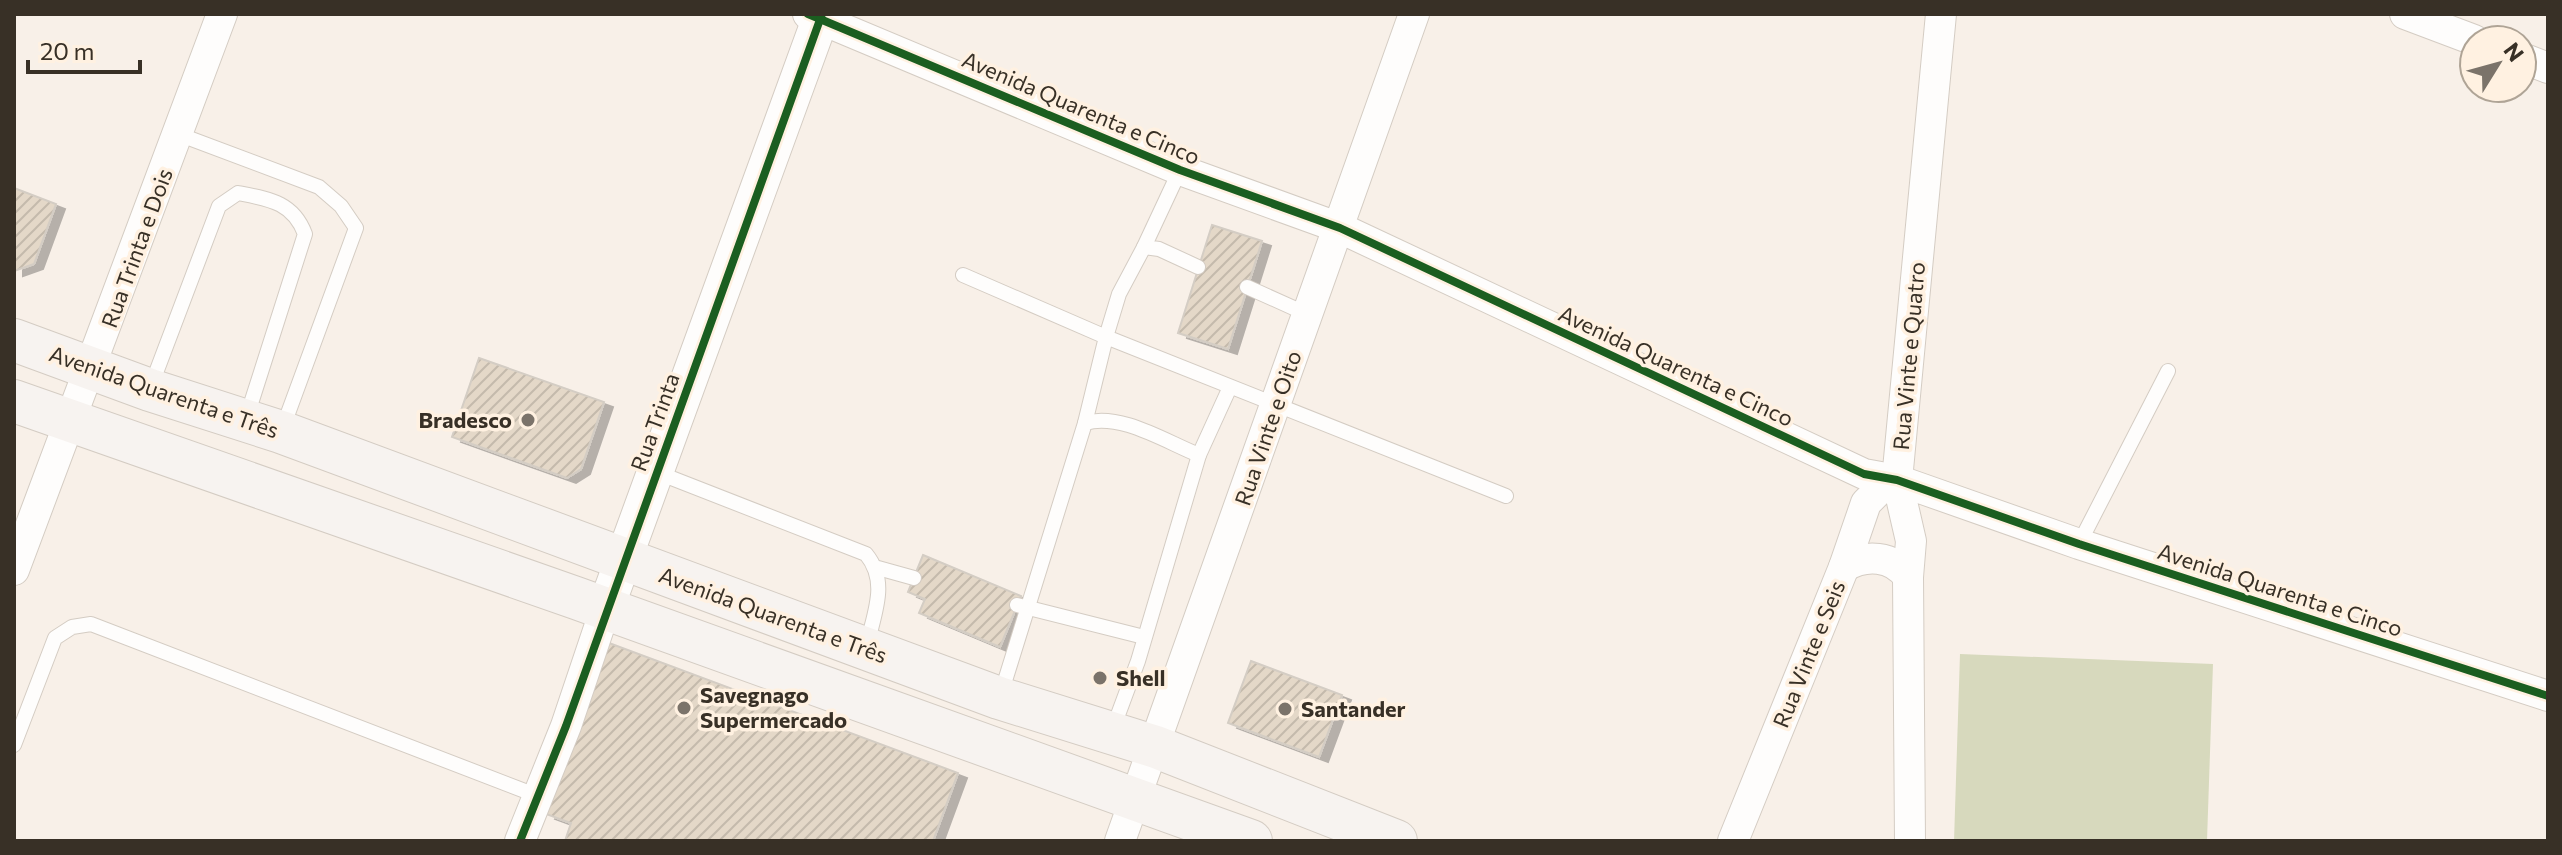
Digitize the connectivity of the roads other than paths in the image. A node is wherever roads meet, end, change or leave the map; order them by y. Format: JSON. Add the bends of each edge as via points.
{"nodes":[{"id":1,"x":222,"y":14,"type":"edge"},
{"id":2,"x":1414,"y":14,"type":"edge"},
{"id":3,"x":1941,"y":14,"type":"edge"},
{"id":4,"x":2405,"y":14,"type":"edge"},
{"id":5,"x":817,"y":15,"type":"edge"},
{"id":6,"x":2458,"y":34,"type":"edge"},
{"id":7,"x":178,"y":134,"type":"junction"},
{"id":8,"x":1180,"y":170,"type":"junction"},
{"id":9,"x":1340,"y":228,"type":"junction"},
{"id":10,"x":1144,"y":247,"type":"junction"},
{"id":11,"x":1198,"y":267,"type":"dead end"},
{"id":12,"x":963,"y":275,"type":"dead end"},
{"id":13,"x":1247,"y":287,"type":"dead end"},
{"id":14,"x":1307,"y":314,"type":"junction"},
{"id":15,"x":1106,"y":337,"type":"junction"},
{"id":16,"x":14,"y":340,"type":"edge"},
{"id":17,"x":92,"y":369,"type":"junction"},
{"id":18,"x":2168,"y":371,"type":"dead end"},
{"id":19,"x":1230,"y":387,"type":"junction"},
{"id":20,"x":150,"y":390,"type":"junction"},
{"id":21,"x":14,"y":401,"type":"edge"},
{"id":22,"x":1278,"y":404,"type":"junction"},
{"id":23,"x":72,"y":423,"type":"junction"},
{"id":24,"x":1085,"y":423,"type":"junction"},
{"id":25,"x":264,"y":426,"type":"junction"},
{"id":26,"x":1199,"y":455,"type":"junction"},
{"id":27,"x":656,"y":472,"type":"junction"},
{"id":28,"x":1897,"y":480,"type":"junction"},
{"id":29,"x":1506,"y":496,"type":"dead end"},
{"id":30,"x":2079,"y":544,"type":"junction"},
{"id":31,"x":625,"y":560,"type":"junction"},
{"id":32,"x":1844,"y":567,"type":"junction"},
{"id":33,"x":878,"y":568,"type":"junction"},
{"id":34,"x":14,"y":570,"type":"edge"},
{"id":35,"x":1908,"y":577,"type":"junction"},
{"id":36,"x":914,"y":578,"type":"dead end"},
{"id":37,"x":1023,"y":606,"type":"junction"},
{"id":38,"x":605,"y":610,"type":"junction"},
{"id":39,"x":1144,"y":637,"type":"junction"},
{"id":40,"x":866,"y":650,"type":"junction"},
{"id":41,"x":2548,"y":696,"type":"edge"},
{"id":42,"x":999,"y":698,"type":"junction"},
{"id":43,"x":1111,"y":734,"type":"junction"},
{"id":44,"x":14,"y":745,"type":"edge"},
{"id":45,"x":1156,"y":747,"type":"junction"},
{"id":46,"x":538,"y":796,"type":"junction"},
{"id":47,"x":1138,"y":799,"type":"junction"},
{"id":48,"x":520,"y":841,"type":"edge"},
{"id":49,"x":1120,"y":841,"type":"edge"},
{"id":50,"x":1251,"y":841,"type":"edge"},
{"id":51,"x":1396,"y":841,"type":"edge"},
{"id":52,"x":1733,"y":841,"type":"edge"},
{"id":53,"x":1910,"y":841,"type":"edge"}],
"edges":[{"from":1,"to":7,"type":"street","name":"Rua Trinta e Dois"},
{"from":2,"to":9,"type":"street","name":"Rua Vinte e Oito"},
{"from":3,"to":28,"type":"street","name":"Rua Vinte e Quatro"},
{"from":4,"to":6,"type":"street"},
{"from":5,"to":8,"type":"street","name":"Avenida Quarenta e Cinco"},
{"from":5,"to":27,"type":"street","name":"Rua Trinta"},
{"from":7,"to":17,"type":"street","name":"Rua Trinta e Dois"},
{"from":7,"to":25,"type":"lane","via":[[319,187],[356,228]]},
{"from":8,"to":9,"type":"street","name":"Avenida Quarenta e Cinco"},
{"from":8,"to":10,"type":"lane"},
{"from":9,"to":14,"type":"street","name":"Rua Vinte e Oito"},
{"from":9,"to":28,"type":"street","name":"Avenida Quarenta e Cinco","via":[[1864,474]]},
{"from":10,"to":11,"type":"lane"},
{"from":10,"to":15,"type":"lane","via":[[1119,294]]},
{"from":12,"to":15,"type":"lane"},
{"from":13,"to":14,"type":"lane"},
{"from":14,"to":22,"type":"street","name":"Rua Vinte e Oito"},
{"from":15,"to":19,"type":"lane"},
{"from":15,"to":24,"type":"lane"},
{"from":16,"to":17,"type":"main road","name":"Avenida Quarenta e Três"},
{"from":17,"to":20,"type":"main road","name":"Avenida Quarenta e Três"},
{"from":17,"to":23,"type":"street","name":"Rua Trinta e Dois"},
{"from":18,"to":30,"type":"lane"},
{"from":19,"to":22,"type":"lane"},
{"from":19,"to":26,"type":"lane"},
{"from":20,"to":25,"type":"main road","name":"Avenida Quarenta e Três"},
{"from":20,"to":25,"type":"lane","via":[[219,206],[238,193],[272,199],[291,209],[305,234]]},
{"from":21,"to":23,"type":"main road"},
{"from":22,"to":29,"type":"lane"},
{"from":22,"to":45,"type":"street","name":"Rua Vinte e Oito"},
{"from":23,"to":34,"type":"street","name":"Rua Trinta e Dois"},
{"from":23,"to":38,"type":"main road"},
{"from":24,"to":26,"type":"lane","via":[[1098,419],[1125,425]]},
{"from":24,"to":37,"type":"lane"},
{"from":25,"to":31,"type":"main road","name":"Avenida Quarenta e Três"},
{"from":26,"to":39,"type":"lane"},
{"from":27,"to":31,"type":"street","name":"Rua Trinta"},
{"from":27,"to":33,"type":"lane","via":[[866,554]]},
{"from":28,"to":30,"type":"street","name":"Avenida Quarenta e Cinco"},
{"from":28,"to":32,"type":"street","name":"Rua Vinte e Seis","via":[[1866,503]]},
{"from":28,"to":35,"type":"street","name":"Rua Vinte e Quatro","via":[[1911,541]]},
{"from":30,"to":41,"type":"street","name":"Avenida Quarenta e Cinco"},
{"from":31,"to":38,"type":"street","name":"Rua Trinta"},
{"from":31,"to":40,"type":"main road","name":"Avenida Quarenta e Três"},
{"from":32,"to":35,"type":"street","via":[[1876,558],[1895,564]]},
{"from":32,"to":52,"type":"street","name":"Rua Vinte e Seis"},
{"from":33,"to":36,"type":"lane"},
{"from":33,"to":40,"type":"lane","via":[[880,584]]},
{"from":35,"to":53,"type":"street","name":"Rua Vinte e Quatro"},
{"from":37,"to":39,"type":"lane"},
{"from":37,"to":42,"type":"lane"},
{"from":38,"to":46,"type":"street","name":"Rua Trinta"},
{"from":38,"to":47,"type":"main road"},
{"from":39,"to":43,"type":"lane"},
{"from":40,"to":42,"type":"main road","name":"Avenida Quarenta e Três"},
{"from":42,"to":43,"type":"main road","name":"Avenida Quarenta e Três"},
{"from":43,"to":45,"type":"main road","name":"Avenida Quarenta e Três"},
{"from":44,"to":46,"type":"lane","via":[[55,638],[72,627],[91,624]]},
{"from":45,"to":47,"type":"street","name":"Rua Vinte e Oito"},
{"from":45,"to":51,"type":"main road","name":"Avenida Quarenta e Três"},
{"from":46,"to":48,"type":"street","name":"Rua Trinta"},
{"from":47,"to":49,"type":"street","name":"Rua Vinte e Oito"},
{"from":47,"to":50,"type":"main road"}]}
